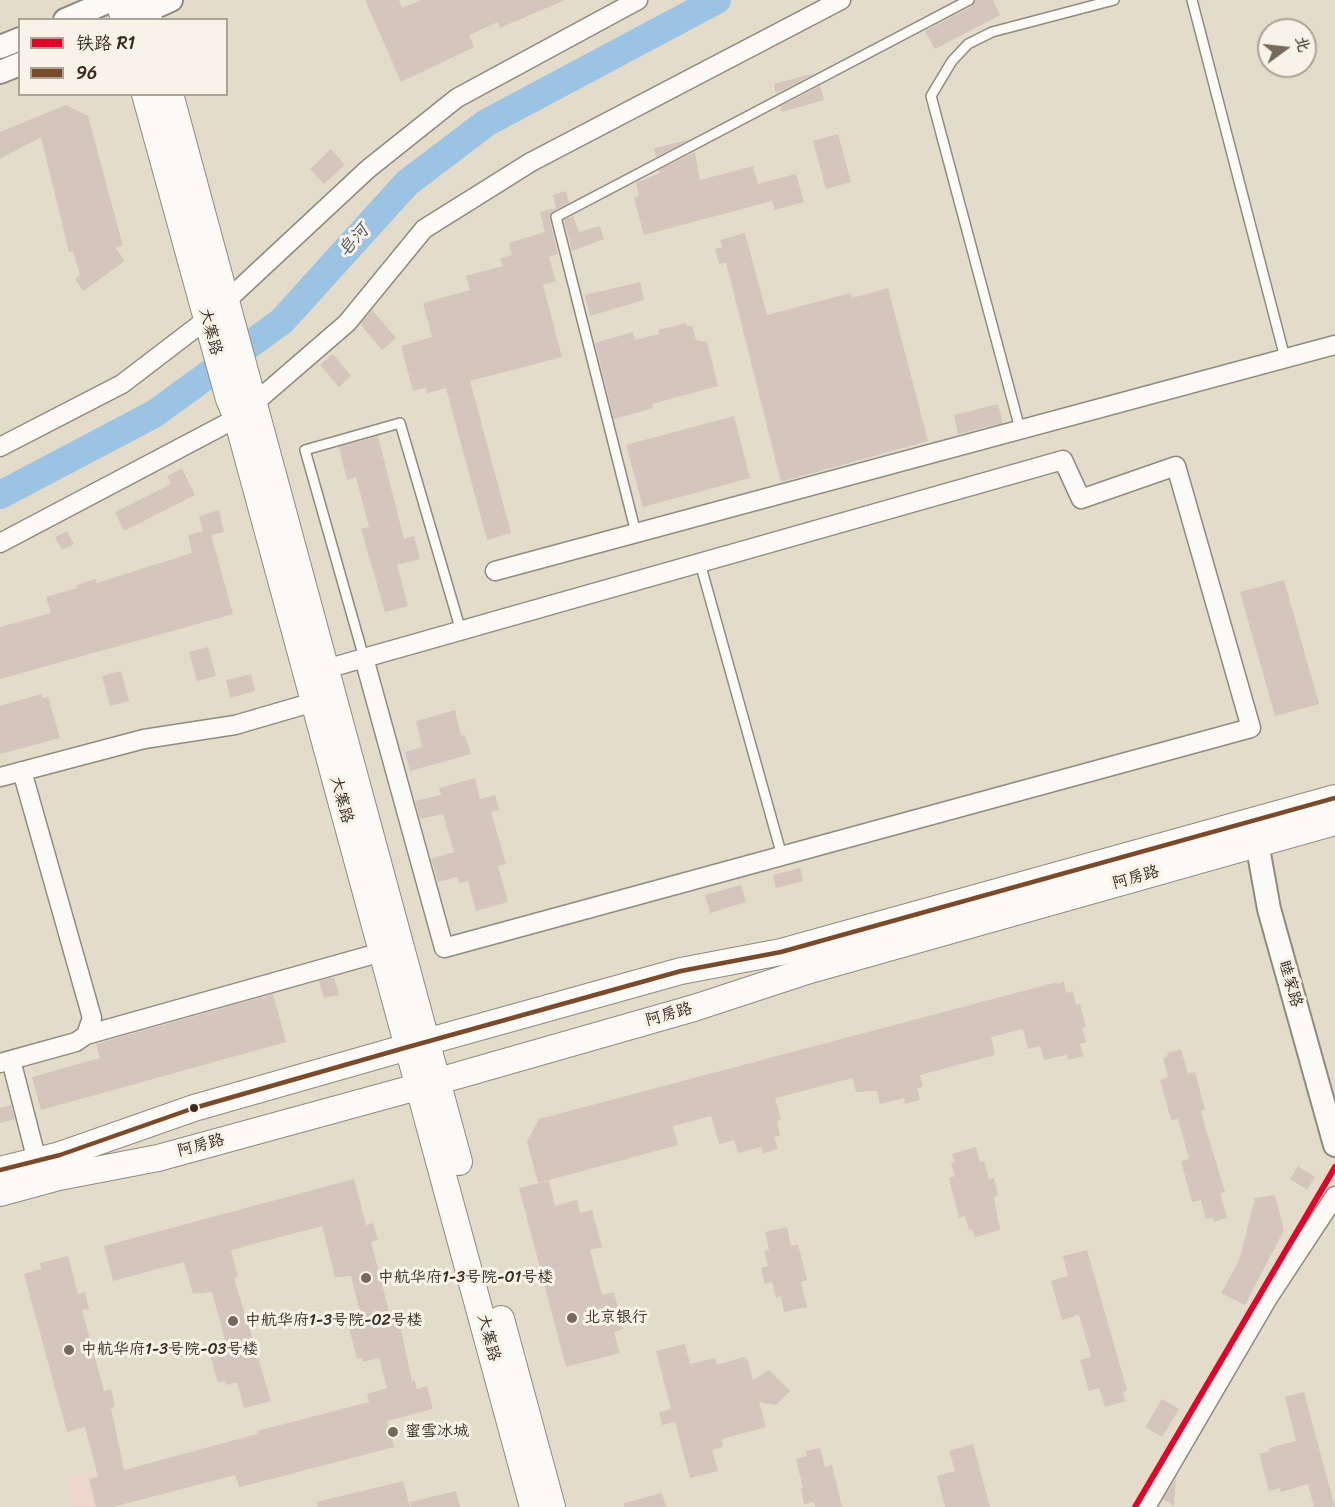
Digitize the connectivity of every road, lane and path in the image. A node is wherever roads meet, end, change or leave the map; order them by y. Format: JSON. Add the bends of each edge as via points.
{"nodes":[{"id":1,"x":112,"y":0,"type":"edge"},
{"id":2,"x":119,"y":0,"type":"edge"},
{"id":3,"x":171,"y":0,"type":"edge"},
{"id":4,"x":638,"y":0,"type":"edge"},
{"id":5,"x":841,"y":0,"type":"edge"},
{"id":6,"x":969,"y":0,"type":"edge"},
{"id":7,"x":1114,"y":0,"type":"edge"},
{"id":8,"x":1192,"y":0,"type":"edge"},
{"id":9,"x":138,"y":14,"type":"edge"},
{"id":10,"x":70,"y":18,"type":"edge"},
{"id":11,"x":18,"y":40,"type":"edge"},
{"id":12,"x":0,"y":47,"type":"edge"},
{"id":13,"x":18,"y":65,"type":"edge"},
{"id":14,"x":0,"y":72,"type":"edge"},
{"id":15,"x":146,"y":96,"type":"edge"},
{"id":16,"x":171,"y":96,"type":"edge"},
{"id":17,"x":229,"y":313,"type":"junction"},
{"id":18,"x":210,"y":331,"type":"junction"},
{"id":19,"x":1335,"y":345,"type":"edge"},
{"id":20,"x":1285,"y":358,"type":"junction"},
{"id":21,"x":242,"y":402,"type":"junction"},
{"id":22,"x":1020,"y":429,"type":"junction"},
{"id":23,"x":0,"y":447,"type":"edge"},
{"id":24,"x":636,"y":533,"type":"junction"},
{"id":25,"x":0,"y":543,"type":"edge"},
{"id":26,"x":700,"y":563,"type":"junction"},
{"id":27,"x":495,"y":571,"type":"dead end"},
{"id":28,"x":461,"y":631,"type":"junction"},
{"id":29,"x":364,"y":658,"type":"junction"},
{"id":30,"x":326,"y":669,"type":"junction"},
{"id":31,"x":314,"y":702,"type":"junction"},
{"id":32,"x":22,"y":771,"type":"junction"},
{"id":33,"x":0,"y":777,"type":"edge"},
{"id":34,"x":1335,"y":798,"type":"edge"},
{"id":35,"x":1335,"y":822,"type":"edge"},
{"id":36,"x":1256,"y":833,"type":"junction"},
{"id":37,"x":782,"y":856,"type":"junction"},
{"id":38,"x":382,"y":952,"type":"junction"},
{"id":39,"x":586,"y":997,"type":"junction"},
{"id":40,"x":86,"y":1035,"type":"junction"},
{"id":41,"x":596,"y":1036,"type":"junction"},
{"id":42,"x":418,"y":1044,"type":"junction"},
{"id":43,"x":6,"y":1062,"type":"edge"},
{"id":44,"x":429,"y":1084,"type":"junction"},
{"id":45,"x":1335,"y":1144,"type":"edge"},
{"id":46,"x":37,"y":1161,"type":"junction"},
{"id":47,"x":0,"y":1170,"type":"edge"},
{"id":48,"x":0,"y":1194,"type":"edge"},
{"id":49,"x":1335,"y":1196,"type":"edge"},
{"id":50,"x":533,"y":1507,"type":"edge"},
{"id":51,"x":552,"y":1507,"type":"edge"},
{"id":52,"x":1146,"y":1507,"type":"edge"}],
"edges":[{"from":1,"to":10,"type":"street"},
{"from":2,"to":9,"type":"main road"},
{"from":3,"to":9,"type":"street"},
{"from":4,"to":17,"type":"street","via":[[457,98],[368,169]]},
{"from":5,"to":21,"type":"street","via":[[531,162],[424,229],[346,323]]},
{"from":6,"to":24,"type":"lane","via":[[556,217]]},
{"from":7,"to":22,"type":"lane","via":[[992,32],[968,44],[952,61],[931,96]]},
{"from":8,"to":20,"type":"lane"},
{"from":11,"to":12,"type":"street"},
{"from":13,"to":14,"type":"street"},
{"from":15,"to":18,"type":"main road","name":"大寨路"},
{"from":16,"to":17,"type":"main road","name":"大寨路"},
{"from":17,"to":18,"type":"street"},
{"from":17,"to":21,"type":"main road","name":"大寨路"},
{"from":18,"to":21,"type":"main road","name":"大寨路"},
{"from":18,"to":23,"type":"street","via":[[122,384]]},
{"from":19,"to":20,"type":"street"},
{"from":20,"to":22,"type":"street"},
{"from":21,"to":25,"type":"street"},
{"from":21,"to":30,"type":"main road","name":"大寨路"},
{"from":21,"to":31,"type":"main road","name":"大寨路"},
{"from":22,"to":24,"type":"street"},
{"from":24,"to":27,"type":"street"},
{"from":26,"to":28,"type":"street"},
{"from":26,"to":37,"type":"lane"},
{"from":26,"to":37,"type":"street","via":[[1063,460],[1081,499],[1176,466],[1251,728]]},
{"from":28,"to":29,"type":"street"},
{"from":28,"to":29,"type":"lane","via":[[400,423],[305,450]]},
{"from":29,"to":30,"type":"street"},
{"from":29,"to":37,"type":"street","via":[[444,948]]},
{"from":30,"to":42,"type":"main road","name":"大寨路"},
{"from":31,"to":32,"type":"street","via":[[235,725],[144,739]]},
{"from":31,"to":38,"type":"main road","name":"大寨路"},
{"from":32,"to":33,"type":"street"},
{"from":32,"to":40,"type":"street","via":[[92,1018]]},
{"from":34,"to":36,"type":"main road","name":"阿房路"},
{"from":35,"to":36,"type":"main road","name":"阿房路"},
{"from":36,"to":39,"type":"main road","name":"阿房路"},
{"from":36,"to":41,"type":"main road","name":"阿房路"},
{"from":36,"to":45,"type":"street","name":"睦家路","via":[[1269,909]]},
{"from":38,"to":40,"type":"street"},
{"from":38,"to":42,"type":"main road","name":"大寨路"},
{"from":39,"to":41,"type":"main road"},
{"from":39,"to":42,"type":"main road","name":"阿房路"},
{"from":40,"to":43,"type":"street","via":[[76,1042]]},
{"from":41,"to":44,"type":"main road","name":"阿房路"},
{"from":42,"to":44,"type":"main road","name":"大寨路"},
{"from":42,"to":46,"type":"main road","name":"阿房路","via":[[194,1108]]},
{"from":43,"to":46,"type":"street"},
{"from":44,"to":48,"type":"main road","name":"阿房路","via":[[158,1158],[59,1177]]},
{"from":44,"to":50,"type":"main road","name":"大寨路"},
{"from":44,"to":51,"type":"main road","name":"大寨路"},
{"from":46,"to":47,"type":"main road","name":"阿房路"},
{"from":49,"to":52,"type":"street","via":[[1268,1298]]}]}
